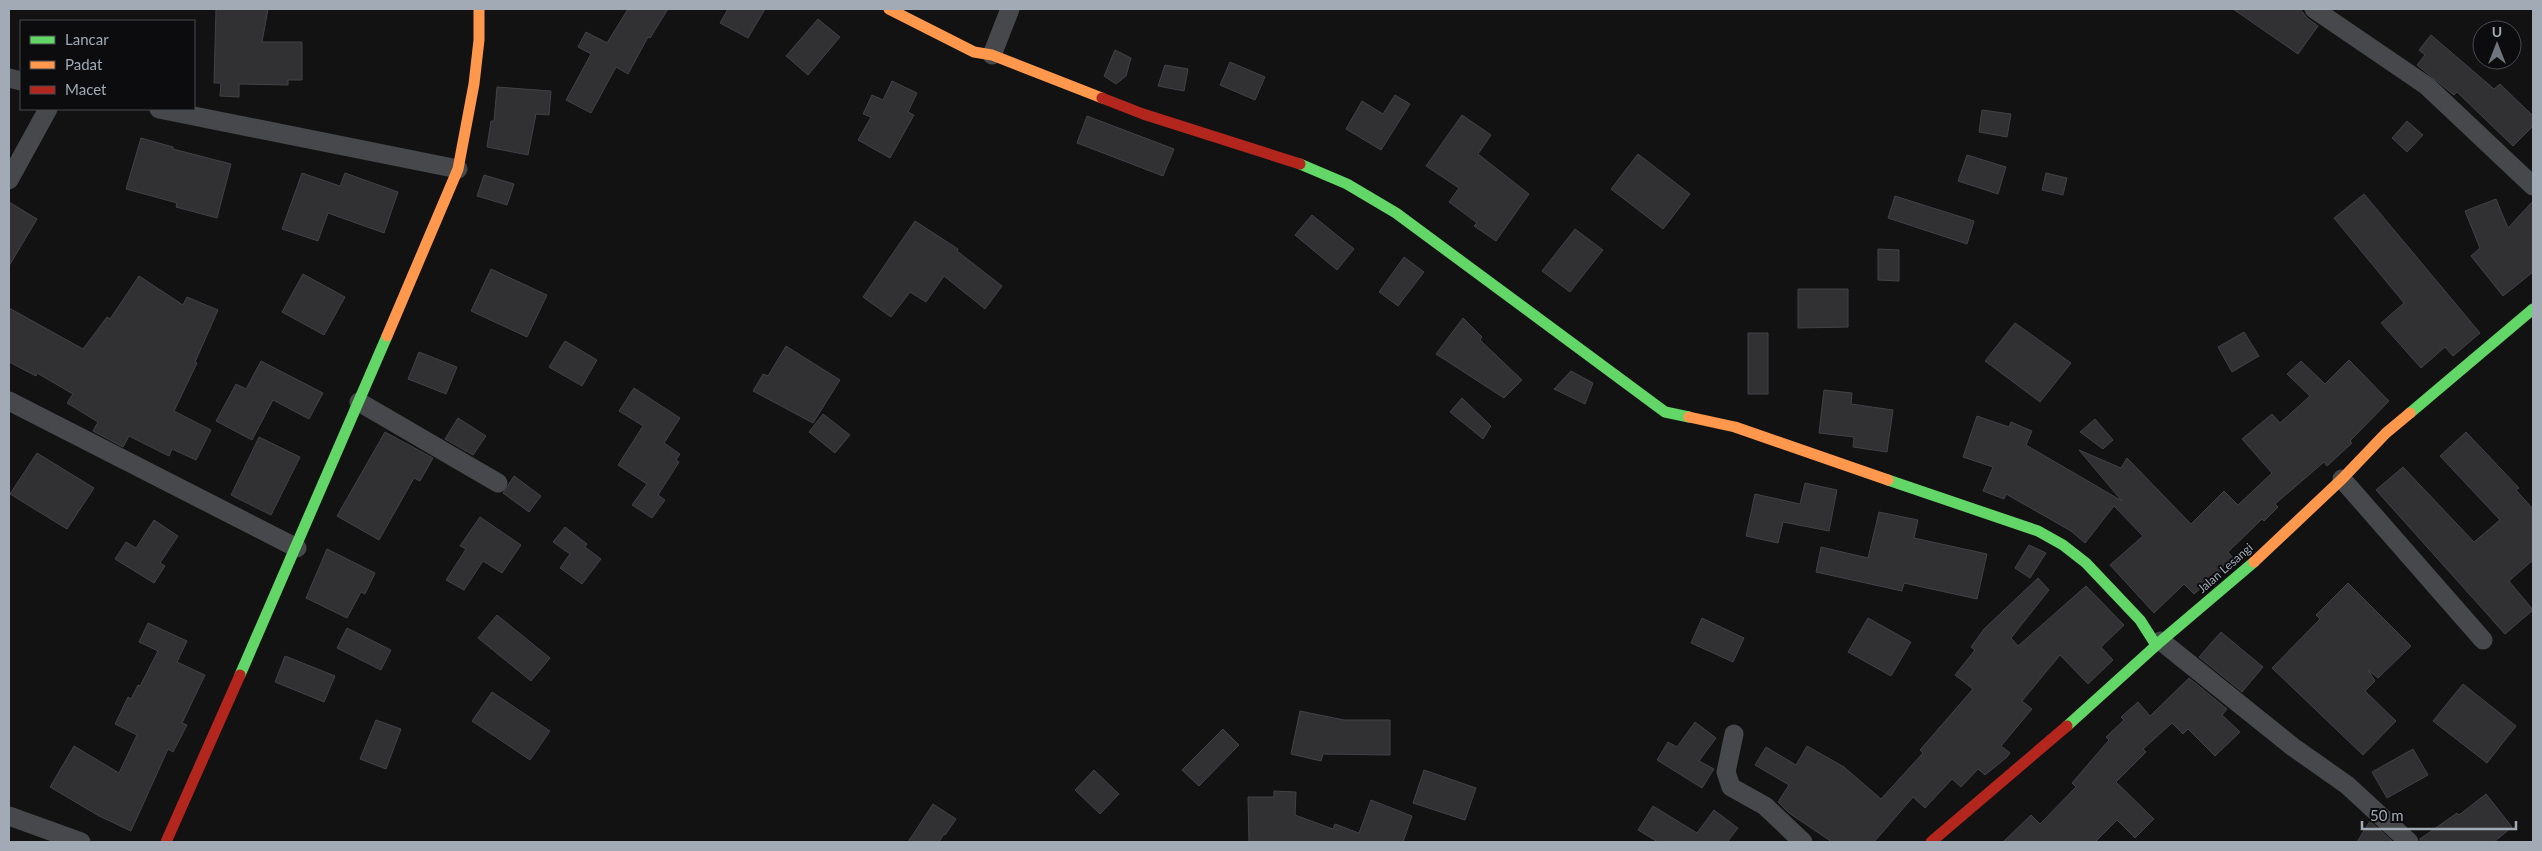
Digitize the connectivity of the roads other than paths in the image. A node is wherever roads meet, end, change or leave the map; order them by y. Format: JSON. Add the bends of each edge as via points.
{"nodes":[{"id":1,"x":478,"y":9,"type":"edge"},
{"id":2,"x":889,"y":9,"type":"edge"},
{"id":3,"x":1010,"y":9,"type":"edge"},
{"id":4,"x":2314,"y":9,"type":"edge"},
{"id":5,"x":992,"y":55,"type":"junction"},
{"id":6,"x":47,"y":110,"type":"edge"},
{"id":7,"x":164,"y":110,"type":"edge"},
{"id":8,"x":458,"y":169,"type":"junction"},
{"id":9,"x":9,"y":180,"type":"edge"},
{"id":10,"x":2533,"y":186,"type":"edge"},
{"id":11,"x":2533,"y":309,"type":"edge"},
{"id":12,"x":9,"y":401,"type":"edge"},
{"id":13,"x":359,"y":402,"type":"junction"},
{"id":14,"x":2342,"y":479,"type":"junction"},
{"id":15,"x":498,"y":483,"type":"dead end"},
{"id":16,"x":298,"y":548,"type":"junction"},
{"id":17,"x":2483,"y":640,"type":"dead end"},
{"id":18,"x":2158,"y":643,"type":"junction"},
{"id":19,"x":1734,"y":734,"type":"dead end"},
{"id":20,"x":9,"y":816,"type":"edge"},
{"id":21,"x":81,"y":842,"type":"edge"},
{"id":22,"x":166,"y":842,"type":"edge"},
{"id":23,"x":1803,"y":842,"type":"edge"},
{"id":24,"x":1931,"y":842,"type":"edge"},
{"id":25,"x":2409,"y":842,"type":"edge"}],
"edges":[{"from":1,"to":8,"type":"street","via":[[479,40],[474,84]]},
{"from":2,"to":5,"type":"street","via":[[974,52]]},
{"from":3,"to":5,"type":"street"},
{"from":4,"to":10,"type":"street","via":[[2427,86]]},
{"from":5,"to":18,"type":"street","via":[[1143,114],[1292,161],[1347,184],[1396,213],[1665,412],[1735,428],[2038,532],[2063,545],[2086,563]]},
{"from":6,"to":9,"type":"street"},
{"from":7,"to":8,"type":"street"},
{"from":8,"to":13,"type":"street"},
{"from":11,"to":14,"type":"street","name":"Jalan Lesangi","via":[[2386,433]]},
{"from":12,"to":16,"type":"street"},
{"from":13,"to":15,"type":"street"},
{"from":13,"to":16,"type":"street"},
{"from":14,"to":17,"type":"street"},
{"from":14,"to":18,"type":"street","name":"Jalan Lesangi","via":[[2238,576]]},
{"from":16,"to":22,"type":"street"},
{"from":18,"to":24,"type":"street","name":"Jalan Lesangi"},
{"from":18,"to":25,"type":"street","via":[[2347,785]]},
{"from":19,"to":23,"type":"street","via":[[1726,772],[1732,787],[1765,806]]},
{"from":20,"to":21,"type":"street"}]}
